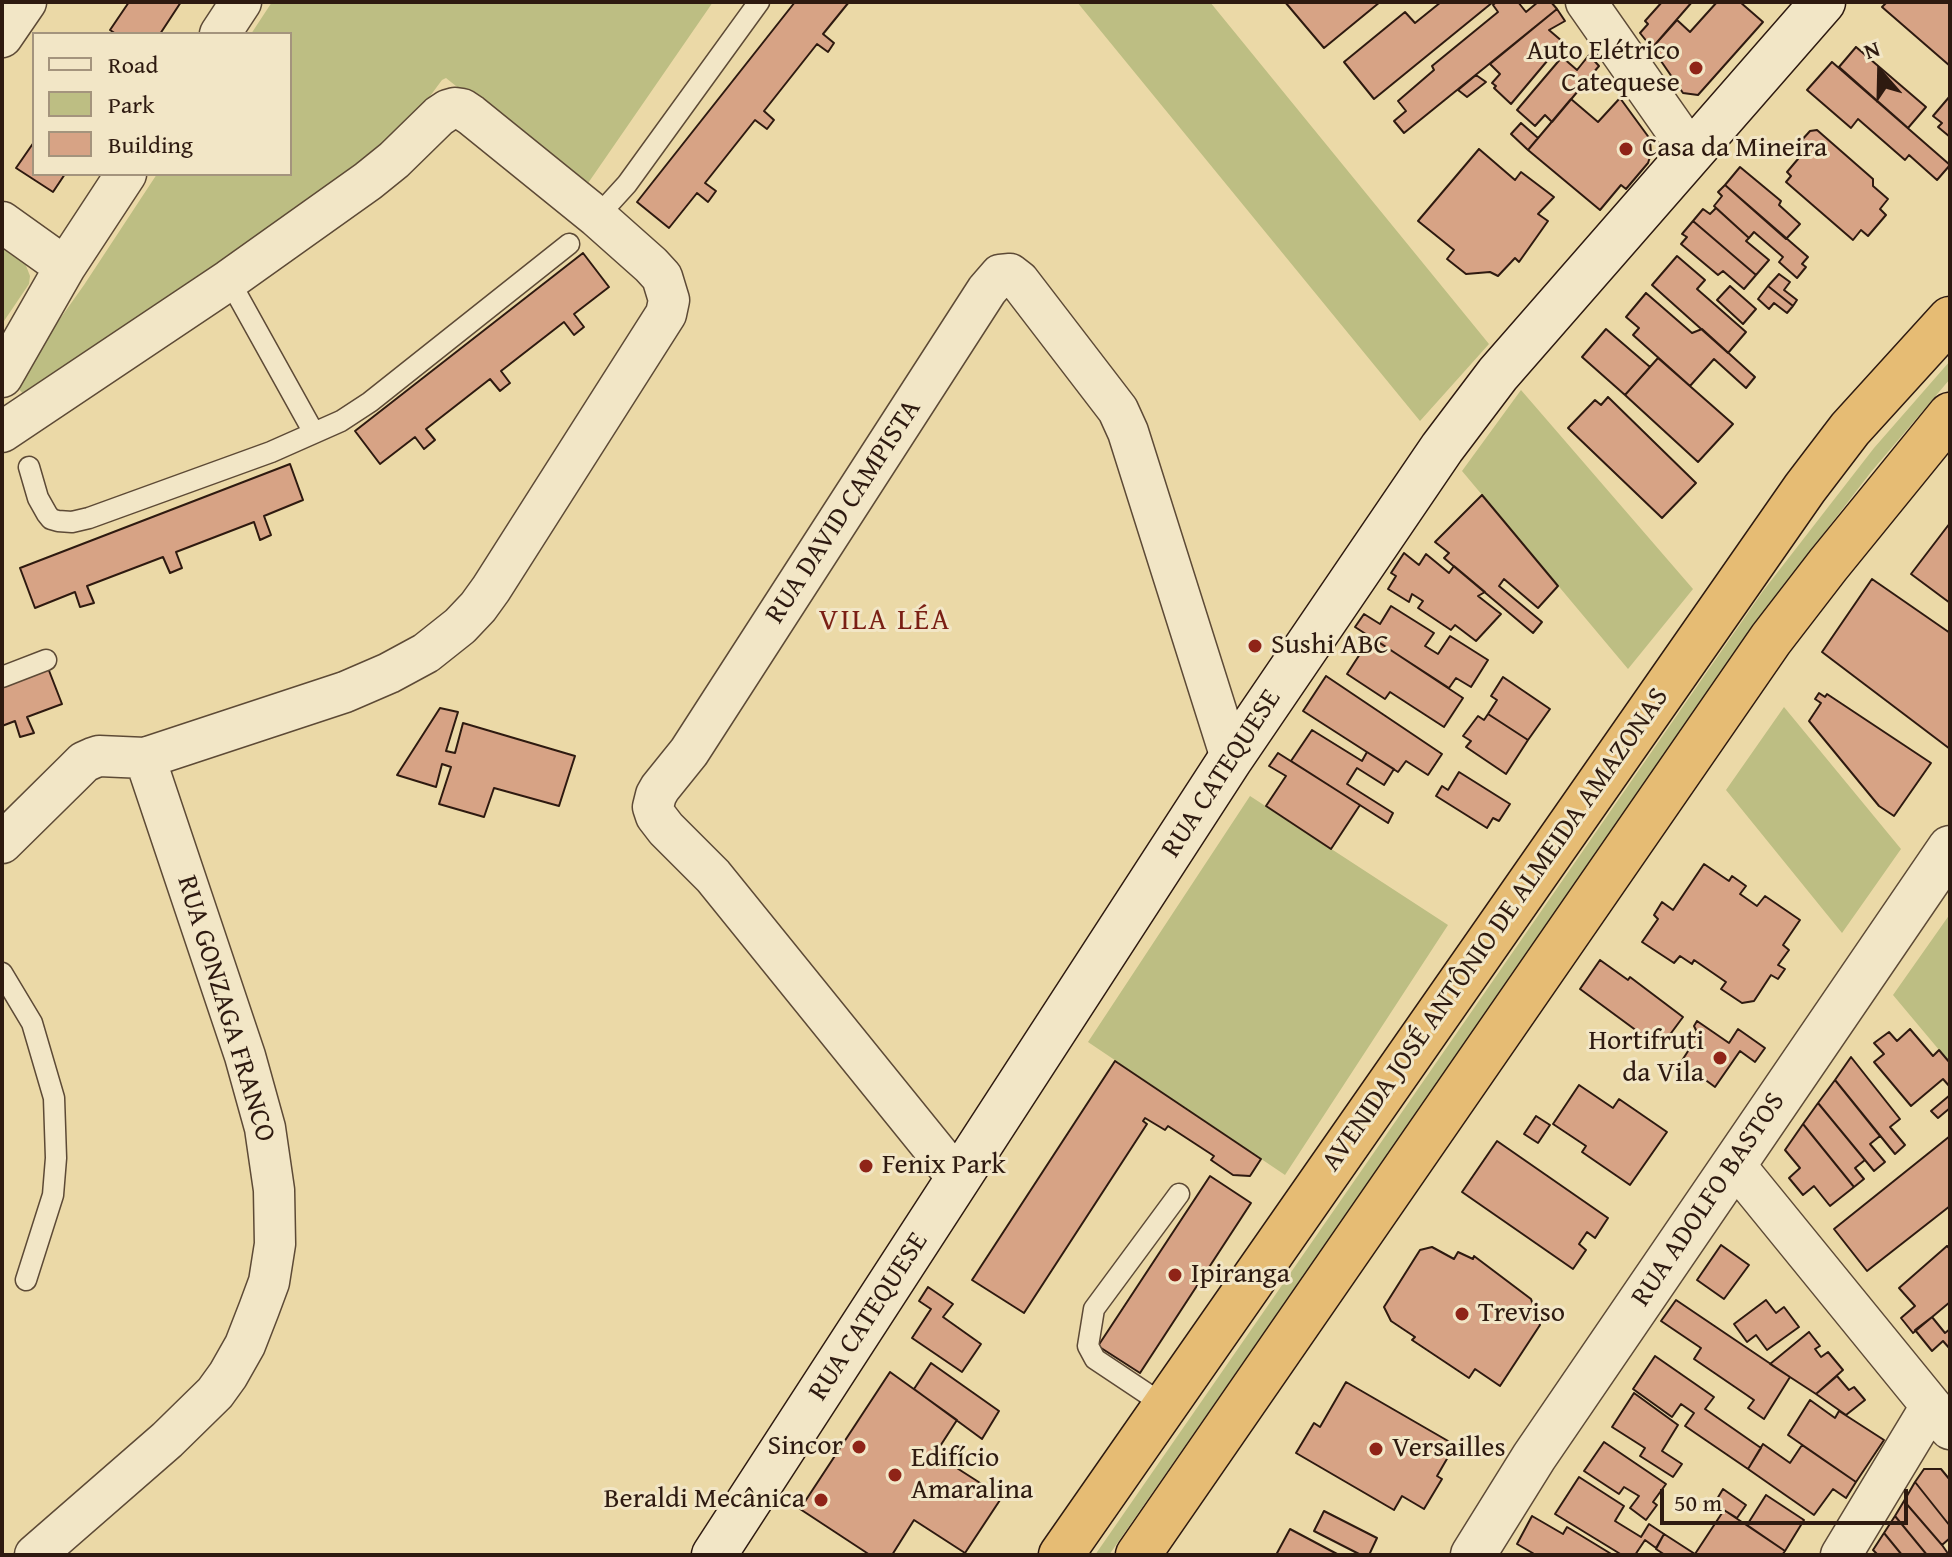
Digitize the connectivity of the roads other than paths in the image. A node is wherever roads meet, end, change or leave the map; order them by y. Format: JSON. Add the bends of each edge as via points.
{"nodes":[{"id":1,"x":26,"y":2,"type":"edge"},
{"id":2,"x":241,"y":2,"type":"edge"},
{"id":3,"x":759,"y":2,"type":"edge"},
{"id":4,"x":1586,"y":2,"type":"edge"},
{"id":5,"x":1823,"y":2,"type":"edge"},
{"id":6,"x":221,"y":32,"type":"edge"},
{"id":7,"x":2,"y":37,"type":"edge"},
{"id":8,"x":1691,"y":152,"type":"junction"},
{"id":9,"x":125,"y":176,"type":"edge"},
{"id":10,"x":2,"y":222,"type":"edge"},
{"id":11,"x":583,"y":230,"type":"junction"},
{"id":12,"x":65,"y":267,"type":"junction"},
{"id":13,"x":229,"y":280,"type":"junction"},
{"id":14,"x":1950,"y":319,"type":"edge"},
{"id":15,"x":2,"y":377,"type":"edge"},
{"id":16,"x":1950,"y":415,"type":"edge"},
{"id":17,"x":2,"y":432,"type":"edge"},
{"id":18,"x":314,"y":433,"type":"junction"},
{"id":19,"x":29,"y":467,"type":"dead end"},
{"id":20,"x":46,"y":660,"type":"dead end"},
{"id":21,"x":2,"y":677,"type":"edge"},
{"id":22,"x":145,"y":758,"type":"junction"},
{"id":23,"x":1231,"y":758,"type":"junction"},
{"id":24,"x":2,"y":843,"type":"edge"},
{"id":25,"x":1950,"y":848,"type":"edge"},
{"id":26,"x":2,"y":973,"type":"edge"},
{"id":27,"x":1734,"y":1164,"type":"junction"},
{"id":28,"x":959,"y":1180,"type":"junction"},
{"id":29,"x":1179,"y":1194,"type":"dead end"},
{"id":30,"x":26,"y":1280,"type":"dead end"},
{"id":31,"x":1164,"y":1405,"type":"junction"},
{"id":32,"x":1941,"y":1417,"type":"edge"},
{"id":33,"x":35,"y":1555,"type":"edge"},
{"id":34,"x":714,"y":1555,"type":"edge"},
{"id":35,"x":1061,"y":1555,"type":"edge"},
{"id":36,"x":1138,"y":1555,"type":"edge"},
{"id":37,"x":1473,"y":1555,"type":"edge"},
{"id":38,"x":1841,"y":1555,"type":"edge"}],
"edges":[{"from":1,"to":7,"type":"street"},
{"from":2,"to":6,"type":"street"},
{"from":3,"to":11,"type":"lane","via":[[627,184]]},
{"from":4,"to":8,"type":"street"},
{"from":5,"to":8,"type":"main road","name":"RUA CATEQUESE"},
{"from":8,"to":23,"type":"main road","name":"RUA CATEQUESE","via":[[1469,411]]},
{"from":9,"to":12,"type":"street"},
{"from":10,"to":12,"type":"street"},
{"from":11,"to":13,"type":"street","via":[[471,115],[455,108],[439,116],[368,181]]},
{"from":11,"to":18,"type":"lane","via":[[370,402]]},
{"from":11,"to":22,"type":"street","via":[[651,265],[662,277],[669,300],[666,314],[478,607],[426,653],[378,678]]},
{"from":12,"to":15,"type":"street"},
{"from":13,"to":17,"type":"street"},
{"from":13,"to":18,"type":"lane"},
{"from":14,"to":31,"type":"highway","name":"AVENIDA JOSÉ ANTÔNIO DE ALMEIDA AMAZONAS","via":[[1850,429],[1805,488]]},
{"from":16,"to":36,"type":"highway","via":[[1771,639]]},
{"from":18,"to":19,"type":"lane","via":[[72,522],[47,514]]},
{"from":20,"to":21,"type":"lane"},
{"from":22,"to":24,"type":"street","via":[[99,756],[84,762]]},
{"from":22,"to":33,"type":"street","name":"RUA GONZAGA FRANCO","via":[[265,1128],[275,1244],[269,1282],[245,1345],[215,1393]]},
{"from":23,"to":28,"type":"main road","name":"RUA CATEQUESE"},
{"from":23,"to":28,"type":"street","name":"RUA DAVID CAMPISTA","via":[[1118,410],[1019,281],[1000,275],[653,801],[666,829],[713,876]]},
{"from":25,"to":27,"type":"main road","name":"RUA ADOLFO BASTOS"},
{"from":26,"to":30,"type":"lane","via":[[32,1023],[54,1098],[53,1195]]},
{"from":27,"to":32,"type":"street"},
{"from":27,"to":37,"type":"main road","name":"RUA ADOLFO BASTOS"},
{"from":28,"to":34,"type":"main road","name":"RUA CATEQUESE"},
{"from":29,"to":31,"type":"lane","via":[[1094,1309],[1088,1346],[1095,1359]]},
{"from":31,"to":35,"type":"highway","name":"AVENIDA JOSÉ ANTÔNIO DE ALMEIDA AMAZONAS"},
{"from":32,"to":38,"type":"street"}]}
